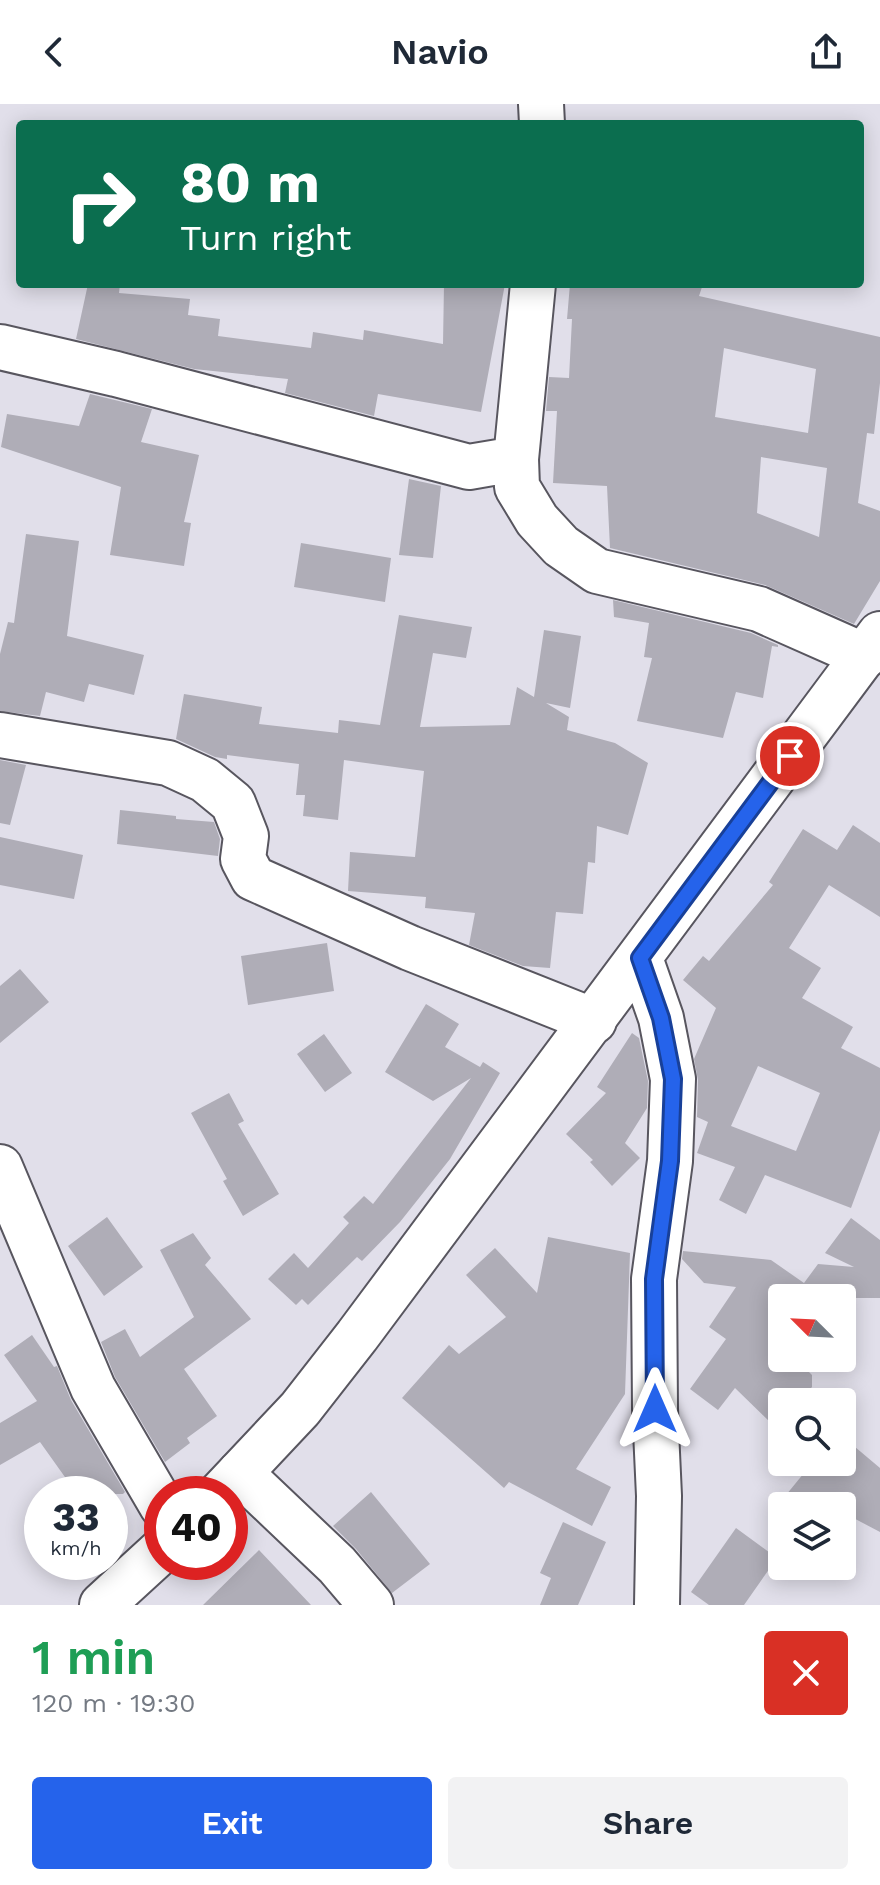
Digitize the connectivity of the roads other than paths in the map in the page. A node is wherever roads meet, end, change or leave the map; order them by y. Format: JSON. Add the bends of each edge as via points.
{"nodes":[{"id":1,"x":533,"y":288,"type":"edge"},
{"id":2,"x":0,"y":347,"type":"edge"},
{"id":3,"x":516,"y":459,"type":"junction"},
{"id":4,"x":872,"y":645,"type":"edge"},
{"id":5,"x":0,"y":735,"type":"edge"},
{"id":6,"x":640,"y":958,"type":"junction"},
{"id":7,"x":594,"y":1021,"type":"junction"},
{"id":8,"x":0,"y":1167,"type":"edge"},
{"id":9,"x":144,"y":1476,"type":"edge"},
{"id":10,"x":237,"y":1476,"type":"edge"},
{"id":11,"x":248,"y":1498,"type":"edge"},
{"id":12,"x":144,"y":1566,"type":"edge"},
{"id":13,"x":102,"y":1605,"type":"edge"},
{"id":14,"x":371,"y":1605,"type":"edge"},
{"id":15,"x":657,"y":1605,"type":"edge"}],
"edges":[{"from":1,"to":3,"type":"street"},
{"from":2,"to":3,"type":"street","via":[[469,467]]},
{"from":3,"to":4,"type":"street","via":[[517,487],[537,520],[561,546],[597,571],[759,609]]},
{"from":4,"to":6,"type":"street"},
{"from":5,"to":7,"type":"street","via":[[168,763],[205,780],[233,803],[246,836],[243,859],[253,878]]},
{"from":6,"to":7,"type":"street"},
{"from":6,"to":15,"type":"street","via":[[661,1018],[673,1079],[670,1161],[654,1279]]},
{"from":7,"to":10,"type":"street","via":[[300,1409]]},
{"from":8,"to":9,"type":"street","via":[[93,1388]]},
{"from":11,"to":14,"type":"street","via":[[337,1565]]},
{"from":12,"to":13,"type":"street"}]}
